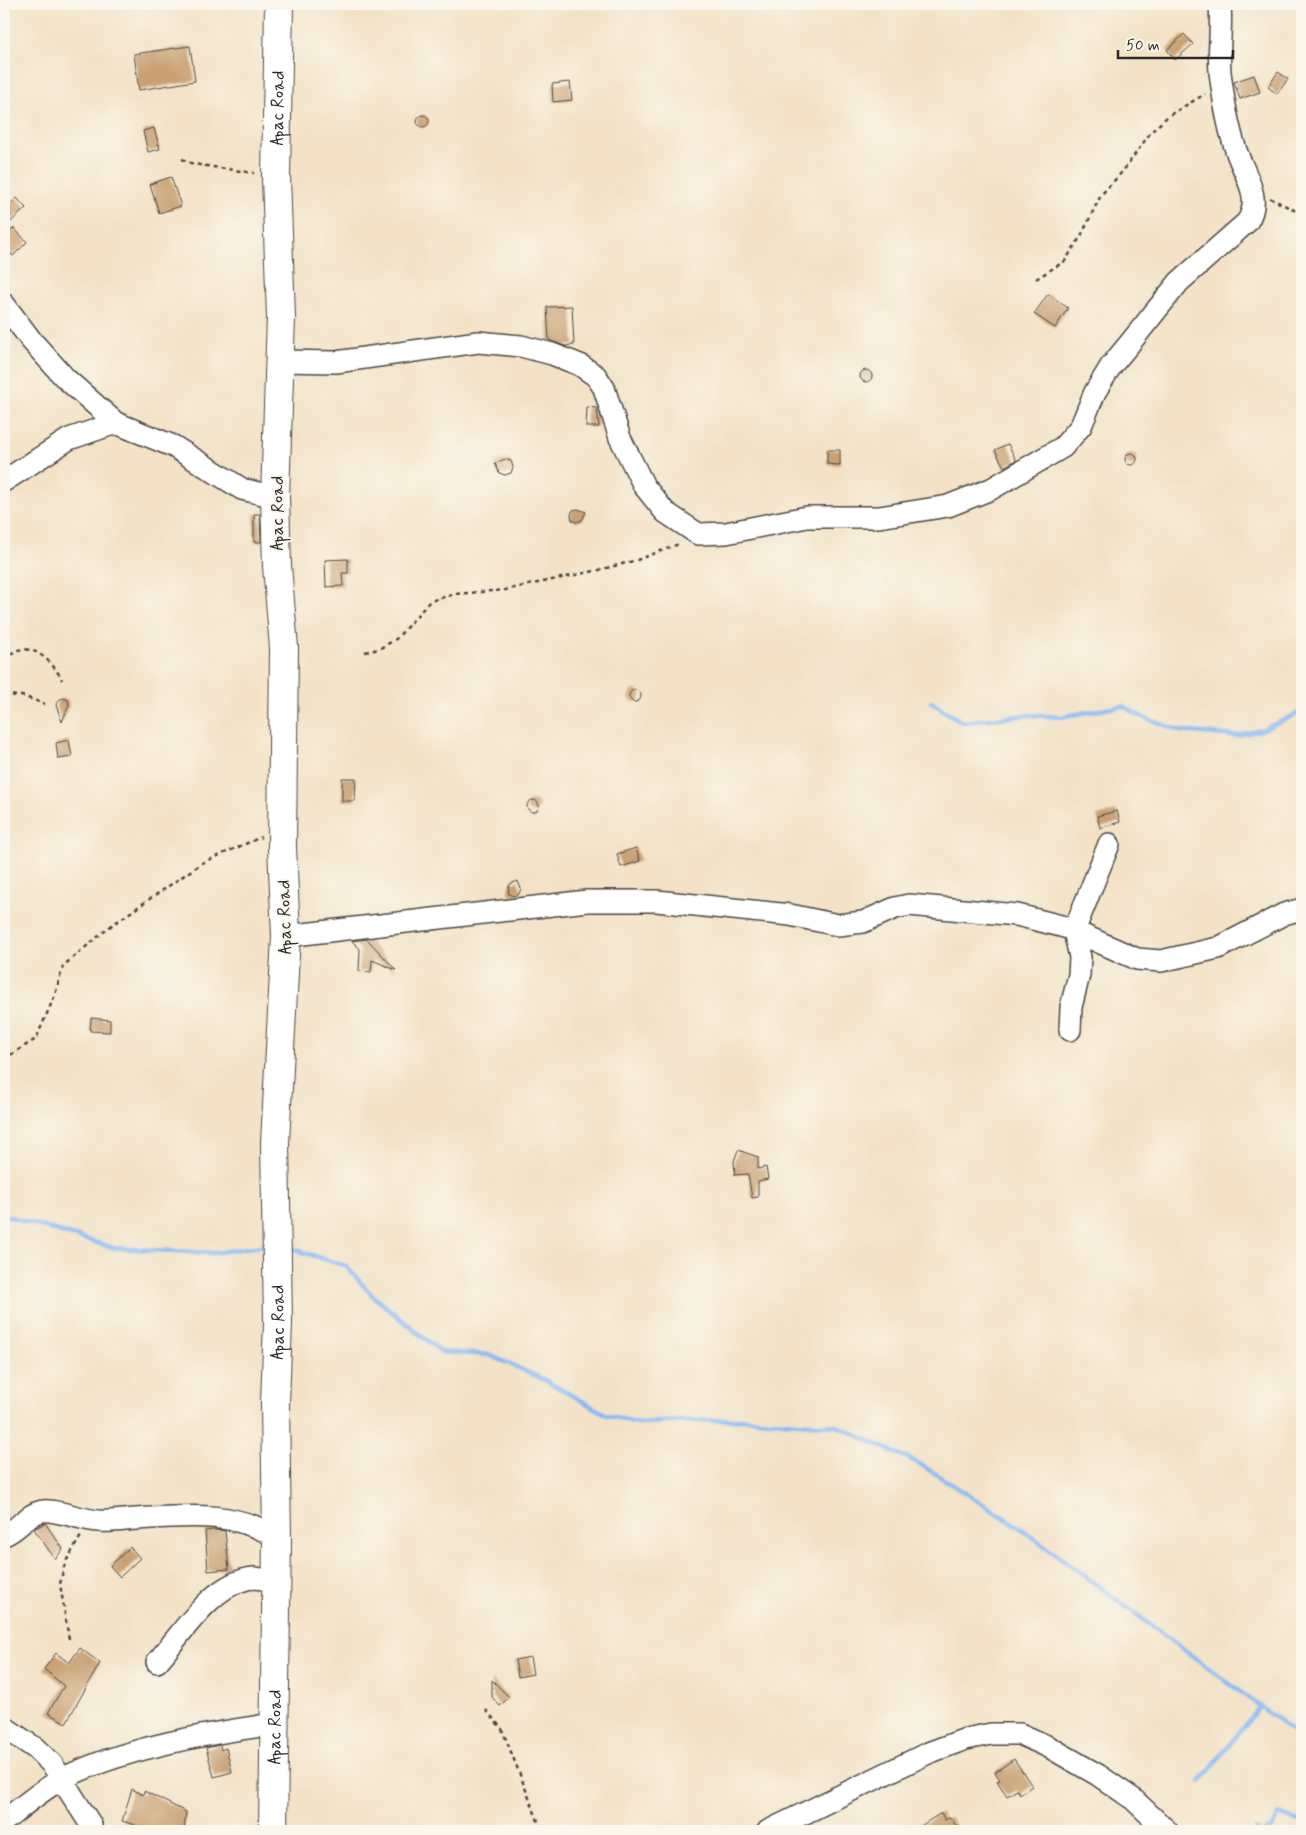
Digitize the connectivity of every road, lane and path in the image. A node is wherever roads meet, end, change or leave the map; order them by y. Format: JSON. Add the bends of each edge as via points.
{"nodes":[{"id":1,"x":279,"y":4,"type":"edge"},
{"id":2,"x":1220,"y":4,"type":"edge"},
{"id":3,"x":1223,"y":84,"type":"junction"},
{"id":4,"x":182,"y":159,"type":"dead end"},
{"id":5,"x":276,"y":177,"type":"junction"},
{"id":6,"x":1252,"y":190,"type":"junction"},
{"id":7,"x":1302,"y":214,"type":"edge"},
{"id":8,"x":1036,"y":279,"type":"dead end"},
{"id":9,"x":4,"y":304,"type":"edge"},
{"id":10,"x":279,"y":361,"type":"junction"},
{"id":11,"x":116,"y":423,"type":"junction"},
{"id":12,"x":4,"y":481,"type":"edge"},
{"id":13,"x":275,"y":497,"type":"junction"},
{"id":14,"x":698,"y":534,"type":"junction"},
{"id":15,"x":365,"y":652,"type":"dead end"},
{"id":16,"x":4,"y":659,"type":"edge"},
{"id":17,"x":62,"y":680,"type":"dead end"},
{"id":18,"x":4,"y":695,"type":"edge"},
{"id":19,"x":45,"y":704,"type":"dead end"},
{"id":20,"x":1109,"y":844,"type":"dead end"},
{"id":21,"x":282,"y":847,"type":"junction"},
{"id":22,"x":1302,"y":910,"type":"edge"},
{"id":23,"x":1074,"y":931,"type":"junction"},
{"id":24,"x":286,"y":936,"type":"junction"},
{"id":25,"x":1070,"y":1030,"type":"dead end"},
{"id":26,"x":4,"y":1059,"type":"edge"},
{"id":27,"x":88,"y":1520,"type":"junction"},
{"id":28,"x":4,"y":1535,"type":"edge"},
{"id":29,"x":277,"y":1538,"type":"junction"},
{"id":30,"x":277,"y":1582,"type":"junction"},
{"id":31,"x":69,"y":1639,"type":"dead end"},
{"id":32,"x":157,"y":1662,"type":"dead end"},
{"id":33,"x":486,"y":1710,"type":"dead end"},
{"id":34,"x":275,"y":1724,"type":"junction"},
{"id":35,"x":4,"y":1727,"type":"edge"},
{"id":36,"x":62,"y":1779,"type":"junction"},
{"id":37,"x":4,"y":1821,"type":"edge"},
{"id":38,"x":91,"y":1825,"type":"dead end"},
{"id":39,"x":273,"y":1831,"type":"edge"},
{"id":40,"x":542,"y":1831,"type":"edge"},
{"id":41,"x":768,"y":1831,"type":"edge"},
{"id":42,"x":1167,"y":1831,"type":"edge"}],
"edges":[{"from":1,"to":5,"type":"main road","name":"Apac Road"},
{"from":2,"to":3,"type":"street","via":[[1220,73]]},
{"from":3,"to":6,"type":"street","via":[[1238,160]]},
{"from":3,"to":8,"type":"path","via":[[1168,116],[1152,132],[1101,195],[1065,261]]},
{"from":4,"to":5,"type":"path","via":[[193,164]]},
{"from":5,"to":10,"type":"main road","name":"Apac Road","via":[[281,317]]},
{"from":6,"to":7,"type":"path"},
{"from":6,"to":14,"type":"street","via":[[1253,214],[1179,282],[1130,342],[1095,392],[1081,426],[1063,447],[991,489],[948,506],[879,517],[807,517],[726,533]]},
{"from":9,"to":11,"type":"street","via":[[65,378]]},
{"from":10,"to":13,"type":"main road","name":"Apac Road"},
{"from":10,"to":14,"type":"street","via":[[336,362],[478,342],[520,346],[580,365],[596,376],[604,388],[620,438],[644,486],[665,512]]},
{"from":11,"to":12,"type":"street","via":[[69,439]]},
{"from":11,"to":13,"type":"street","via":[[173,446],[242,489]]},
{"from":13,"to":21,"type":"main road","name":"Apac Road","via":[[284,648]]},
{"from":14,"to":15,"type":"path","via":[[665,550],[599,570],[505,590],[454,594],[430,601],[396,639]]},
{"from":16,"to":17,"type":"path","via":[[18,650],[32,650],[55,666]]},
{"from":18,"to":19,"type":"path","via":[[22,696]]},
{"from":20,"to":23,"type":"street"},
{"from":21,"to":24,"type":"main road","name":"Apac Road"},
{"from":21,"to":26,"type":"path","via":[[262,836],[202,863],[112,925],[64,966],[36,1039]]},
{"from":22,"to":23,"type":"street","via":[[1284,914],[1218,948],[1161,961],[1137,959]]},
{"from":23,"to":24,"type":"street","via":[[1017,915],[921,905],[895,908],[863,922],[838,925],[790,915],[657,900],[587,901]]},
{"from":23,"to":25,"type":"street","via":[[1080,957]]},
{"from":24,"to":29,"type":"main road","name":"Apac Road","via":[[275,1143]]},
{"from":27,"to":28,"type":"street","via":[[52,1510],[42,1511]]},
{"from":27,"to":29,"type":"street","via":[[224,1517]]},
{"from":27,"to":31,"type":"path","via":[[65,1563],[60,1584]]},
{"from":29,"to":30,"type":"main road","name":"Apac Road"},
{"from":30,"to":32,"type":"street","via":[[254,1578],[223,1588]]},
{"from":30,"to":34,"type":"main road","name":"Apac Road"},
{"from":33,"to":40,"type":"path","via":[[502,1729]]},
{"from":34,"to":36,"type":"street","via":[[233,1730],[105,1760]]},
{"from":34,"to":39,"type":"main road","name":"Apac Road"},
{"from":35,"to":36,"type":"street","via":[[41,1753]]},
{"from":36,"to":37,"type":"street"},
{"from":36,"to":38,"type":"street"},
{"from":41,"to":42,"type":"street","via":[[928,1753],[991,1734],[1020,1734],[1065,1756],[1133,1799]]}]}
